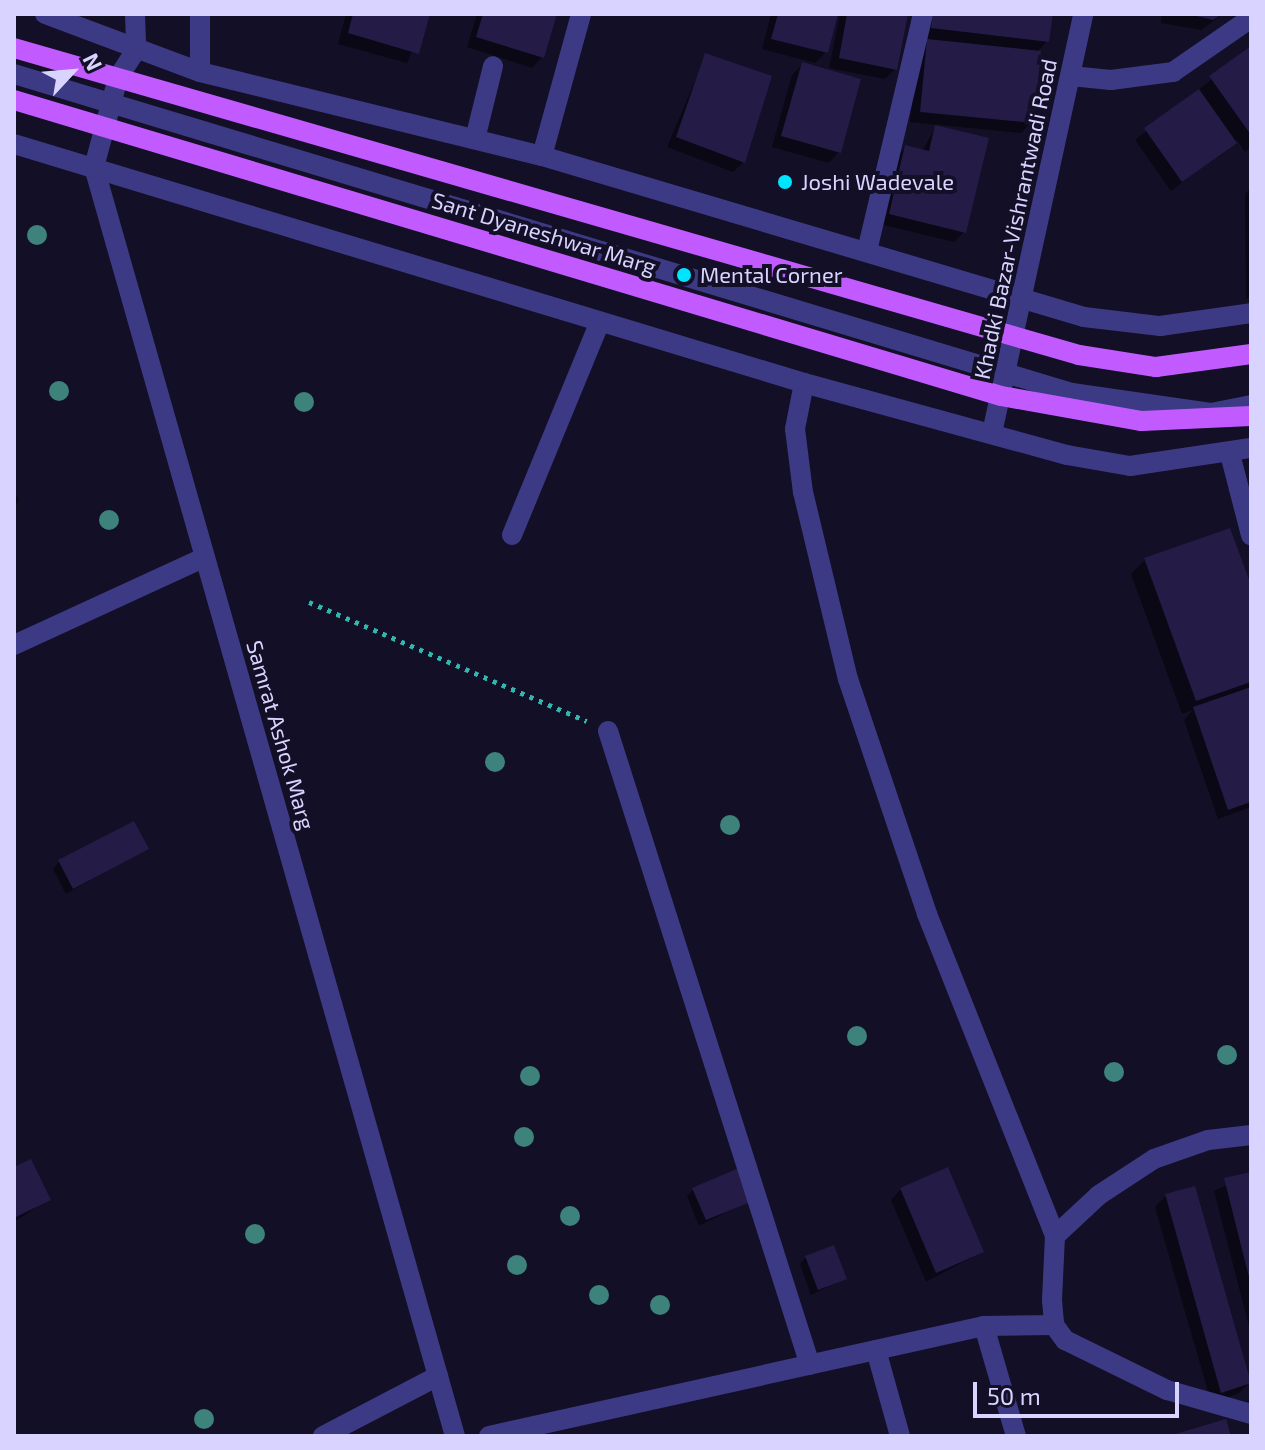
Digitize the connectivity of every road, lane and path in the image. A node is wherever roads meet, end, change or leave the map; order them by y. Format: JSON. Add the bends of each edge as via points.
{"nodes":[{"id":1,"x":45,"y":14,"type":"edge"},
{"id":2,"x":135,"y":14,"type":"edge"},
{"id":3,"x":200,"y":14,"type":"edge"},
{"id":4,"x":581,"y":14,"type":"edge"},
{"id":5,"x":923,"y":14,"type":"edge"},
{"id":6,"x":1083,"y":14,"type":"edge"},
{"id":7,"x":1251,"y":18,"type":"edge"},
{"id":8,"x":14,"y":48,"type":"edge"},
{"id":9,"x":136,"y":50,"type":"junction"},
{"id":10,"x":493,"y":66,"type":"dead end"},
{"id":11,"x":200,"y":72,"type":"junction"},
{"id":12,"x":14,"y":74,"type":"edge"},
{"id":13,"x":1071,"y":76,"type":"junction"},
{"id":14,"x":118,"y":78,"type":"junction"},
{"id":15,"x":14,"y":100,"type":"edge"},
{"id":16,"x":111,"y":102,"type":"junction"},
{"id":17,"x":105,"y":126,"type":"junction"},
{"id":18,"x":475,"y":139,"type":"junction"},
{"id":19,"x":14,"y":144,"type":"edge"},
{"id":20,"x":542,"y":156,"type":"junction"},
{"id":21,"x":94,"y":167,"type":"junction"},
{"id":22,"x":867,"y":251,"type":"junction"},
{"id":23,"x":1026,"y":301,"type":"junction"},
{"id":24,"x":1251,"y":313,"type":"edge"},
{"id":25,"x":600,"y":322,"type":"junction"},
{"id":26,"x":1017,"y":337,"type":"junction"},
{"id":27,"x":1251,"y":354,"type":"edge"},
{"id":28,"x":1004,"y":372,"type":"junction"},
{"id":29,"x":804,"y":383,"type":"junction"},
{"id":30,"x":1001,"y":396,"type":"junction"},
{"id":31,"x":1251,"y":405,"type":"edge"},
{"id":32,"x":1251,"y":416,"type":"edge"},
{"id":33,"x":992,"y":433,"type":"junction"},
{"id":34,"x":1251,"y":448,"type":"edge"},
{"id":35,"x":1230,"y":454,"type":"junction"},
{"id":36,"x":512,"y":535,"type":"dead end"},
{"id":37,"x":1251,"y":535,"type":"edge"},
{"id":38,"x":205,"y":557,"type":"junction"},
{"id":39,"x":309,"y":602,"type":"dead end"},
{"id":40,"x":14,"y":645,"type":"edge"},
{"id":41,"x":608,"y":731,"type":"joint"},
{"id":42,"x":1251,"y":1135,"type":"edge"},
{"id":43,"x":1055,"y":1236,"type":"junction"},
{"id":44,"x":1054,"y":1325,"type":"junction"},
{"id":45,"x":984,"y":1326,"type":"junction"},
{"id":46,"x":876,"y":1350,"type":"junction"},
{"id":47,"x":810,"y":1365,"type":"junction"},
{"id":48,"x":438,"y":1376,"type":"junction"},
{"id":49,"x":1251,"y":1414,"type":"edge"},
{"id":50,"x":323,"y":1436,"type":"edge"},
{"id":51,"x":455,"y":1436,"type":"edge"},
{"id":52,"x":489,"y":1436,"type":"edge"},
{"id":53,"x":900,"y":1436,"type":"edge"},
{"id":54,"x":1016,"y":1436,"type":"edge"}],
"edges":[{"from":1,"to":9,"type":"street"},
{"from":2,"to":9,"type":"street"},
{"from":3,"to":11,"type":"street"},
{"from":4,"to":20,"type":"street"},
{"from":5,"to":22,"type":"street"},
{"from":6,"to":13,"type":"street","name":"Khadki Bazar-Vishrantwadi Road"},
{"from":7,"to":13,"type":"street","via":[[1173,72],[1111,80]]},
{"from":8,"to":14,"type":"main road","name":"Sant Dyaneshwar Marg"},
{"from":9,"to":11,"type":"street"},
{"from":9,"to":14,"type":"street"},
{"from":10,"to":18,"type":"street"},
{"from":11,"to":18,"type":"street"},
{"from":12,"to":16,"type":"street"},
{"from":13,"to":23,"type":"street","name":"Khadki Bazar-Vishrantwadi Road"},
{"from":14,"to":16,"type":"street"},
{"from":14,"to":26,"type":"main road","name":"Sant Dyaneshwar Marg"},
{"from":15,"to":17,"type":"main road","name":"Sant Dyaneshwar Marg"},
{"from":16,"to":17,"type":"street"},
{"from":16,"to":28,"type":"street"},
{"from":17,"to":21,"type":"street"},
{"from":17,"to":30,"type":"main road","name":"Sant Dyaneshwar Marg"},
{"from":18,"to":20,"type":"street"},
{"from":19,"to":21,"type":"street"},
{"from":20,"to":22,"type":"street"},
{"from":21,"to":25,"type":"street"},
{"from":21,"to":38,"type":"street","name":"Samrat Ashok Marg"},
{"from":22,"to":23,"type":"street"},
{"from":23,"to":24,"type":"street","via":[[1160,326]]},
{"from":23,"to":26,"type":"street","name":"Khadki Bazar-Vishrantwadi Road"},
{"from":25,"to":29,"type":"street"},
{"from":25,"to":36,"type":"street"},
{"from":26,"to":27,"type":"main road","name":"Sant Dyaneshwar Marg","via":[[1156,367]]},
{"from":26,"to":28,"type":"street","name":"Khadki Bazar-Vishrantwadi Road"},
{"from":28,"to":30,"type":"street","name":"Khadki Bazar-Vishrantwadi Road"},
{"from":28,"to":31,"type":"street","via":[[1133,407],[1211,413]]},
{"from":29,"to":33,"type":"street"},
{"from":29,"to":43,"type":"street","via":[[795,429],[803,492],[848,679],[927,914]]},
{"from":30,"to":32,"type":"main road","name":"Sant Dyaneshwar Marg","via":[[1142,421]]},
{"from":30,"to":33,"type":"street","name":"Khadki Bazar-Vishrantwadi Road"},
{"from":33,"to":35,"type":"street","via":[[1130,466]]},
{"from":34,"to":35,"type":"street"},
{"from":35,"to":37,"type":"street"},
{"from":38,"to":40,"type":"street"},
{"from":38,"to":48,"type":"street","name":"Samrat Ashok Marg"},
{"from":39,"to":41,"type":"path"},
{"from":41,"to":47,"type":"street"},
{"from":42,"to":43,"type":"street","via":[[1208,1140],[1154,1159]]},
{"from":43,"to":44,"type":"street"},
{"from":44,"to":45,"type":"street"},
{"from":44,"to":49,"type":"street","via":[[1065,1340],[1167,1390]]},
{"from":45,"to":46,"type":"street"},
{"from":45,"to":54,"type":"street"},
{"from":46,"to":47,"type":"street"},
{"from":46,"to":53,"type":"street"},
{"from":47,"to":52,"type":"street"},
{"from":48,"to":50,"type":"street"},
{"from":48,"to":51,"type":"street","name":"Samrat Ashok Marg"}]}
